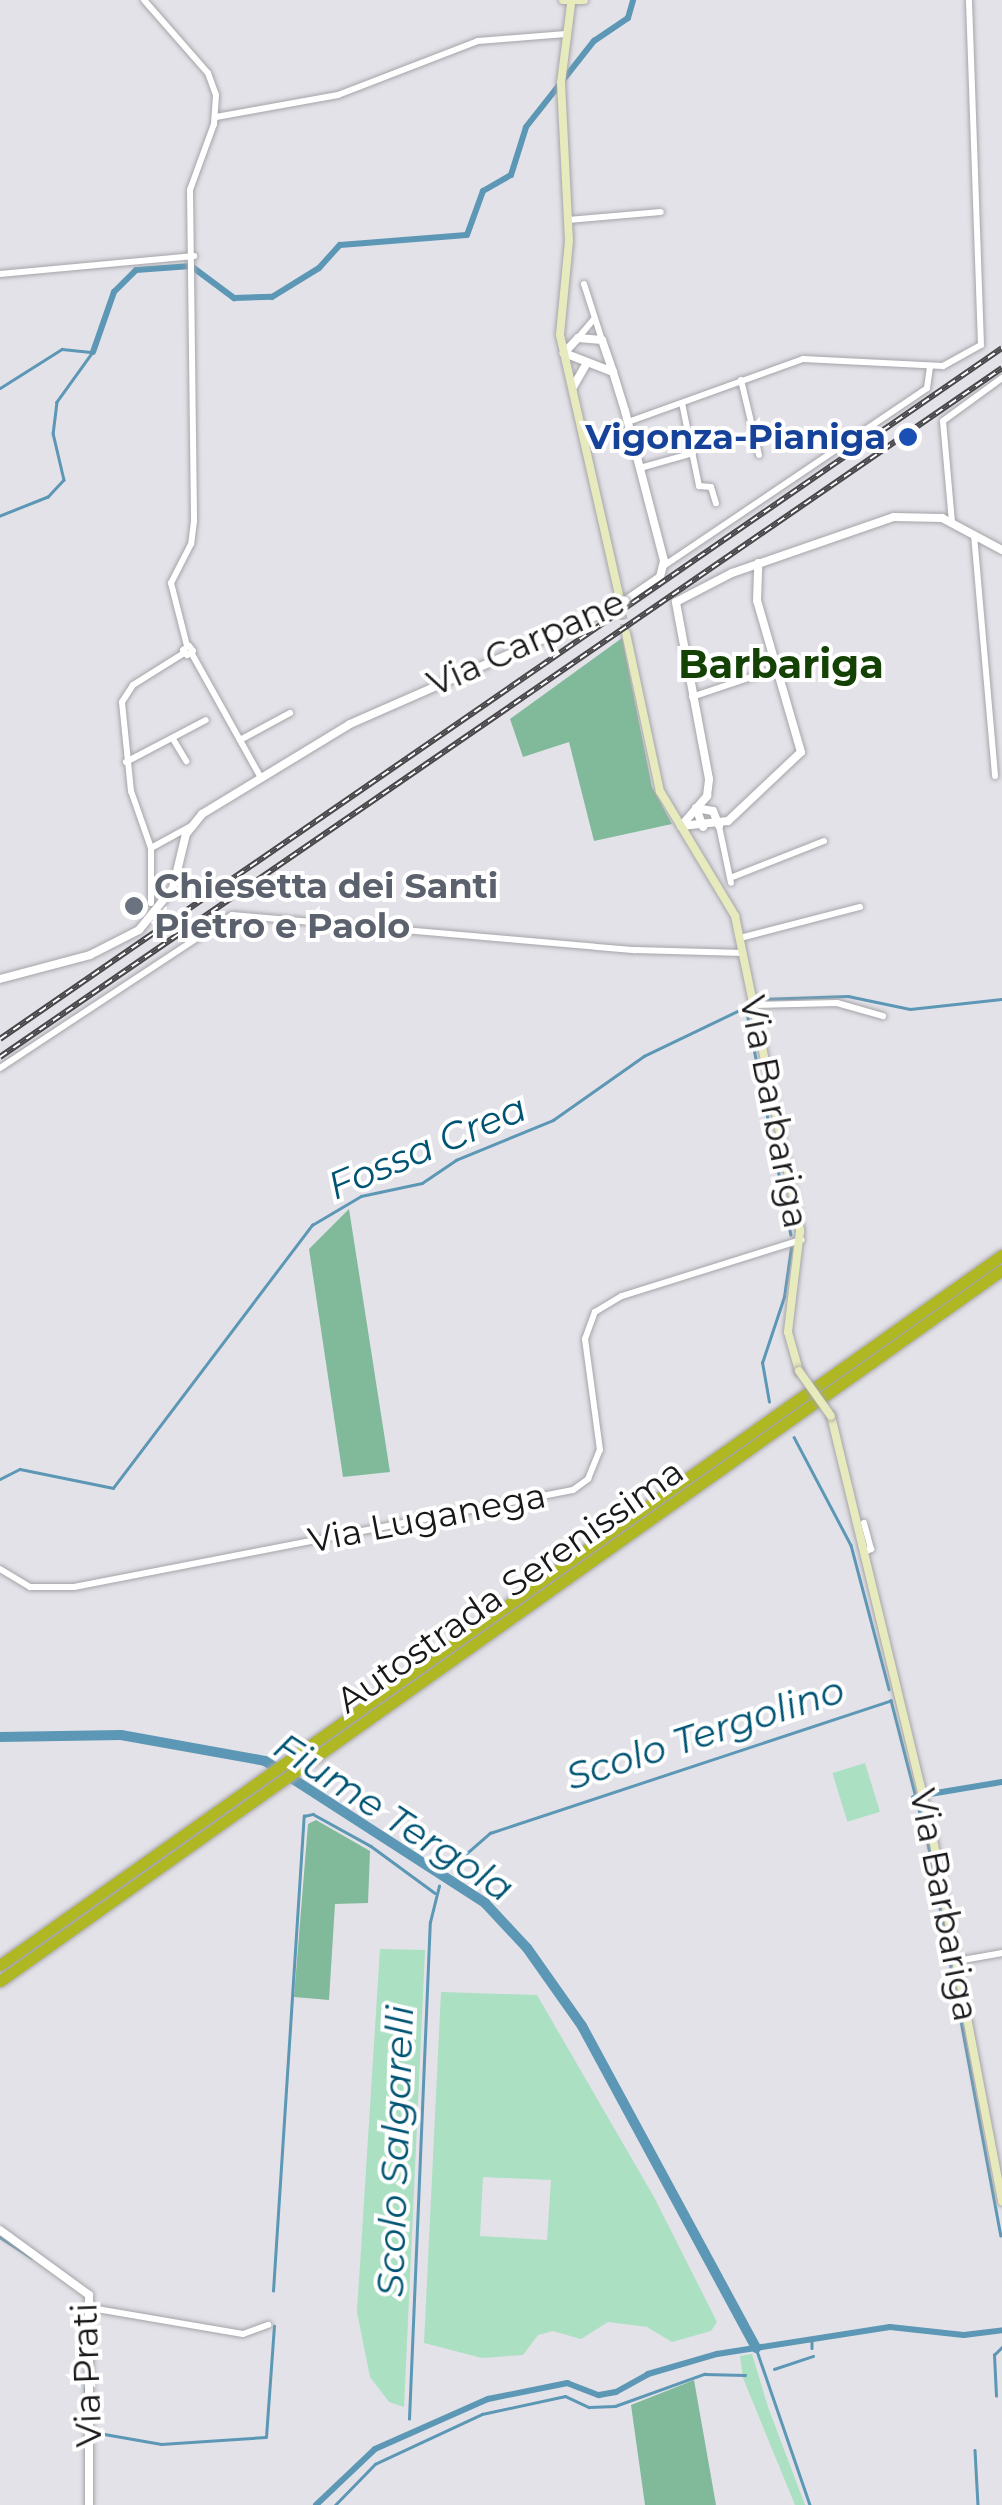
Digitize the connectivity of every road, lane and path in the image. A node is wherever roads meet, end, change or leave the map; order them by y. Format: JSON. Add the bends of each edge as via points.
{"nodes":[{"id":1,"x":144,"y":0,"type":"edge"},
{"id":2,"x":584,"y":0,"type":"edge"},
{"id":3,"x":970,"y":0,"type":"edge"},
{"id":4,"x":977,"y":0,"type":"edge"},
{"id":5,"x":567,"y":2,"type":"edge"},
{"id":6,"x":973,"y":13,"type":"junction"},
{"id":7,"x":566,"y":34,"type":"junction"},
{"id":8,"x":216,"y":117,"type":"junction"},
{"id":9,"x":661,"y":212,"type":"dead end"},
{"id":10,"x":568,"y":220,"type":"junction"},
{"id":11,"x":194,"y":263,"type":"junction"},
{"id":12,"x":0,"y":274,"type":"edge"},
{"id":13,"x":584,"y":284,"type":"dead end"},
{"id":14,"x":594,"y":318,"type":"junction"},
{"id":15,"x":560,"y":328,"type":"junction"},
{"id":16,"x":578,"y":338,"type":"junction"},
{"id":17,"x":604,"y":345,"type":"junction"},
{"id":18,"x":564,"y":353,"type":"junction"},
{"id":19,"x":588,"y":364,"type":"junction"},
{"id":20,"x":930,"y":366,"type":"junction"},
{"id":21,"x":613,"y":372,"type":"junction"},
{"id":22,"x":1002,"y":378,"type":"edge"},
{"id":23,"x":741,"y":380,"type":"junction"},
{"id":24,"x":573,"y":387,"type":"junction"},
{"id":25,"x":682,"y":403,"type":"junction"},
{"id":26,"x":628,"y":422,"type":"junction"},
{"id":27,"x":692,"y":453,"type":"junction"},
{"id":28,"x":758,"y":456,"type":"dead end"},
{"id":29,"x":640,"y":468,"type":"junction"},
{"id":30,"x":716,"y":503,"type":"dead end"},
{"id":31,"x":952,"y":522,"type":"junction"},
{"id":32,"x":974,"y":534,"type":"junction"},
{"id":33,"x":1002,"y":550,"type":"edge"},
{"id":34,"x":758,"y":563,"type":"junction"},
{"id":35,"x":665,"y":566,"type":"junction"},
{"id":36,"x":621,"y":602,"type":"junction"},
{"id":37,"x":626,"y":633,"type":"tunnel mouth"},
{"id":38,"x":188,"y":651,"type":"junction"},
{"id":39,"x":770,"y":671,"type":"dead end"},
{"id":40,"x":692,"y":698,"type":"junction"},
{"id":41,"x":290,"y":713,"type":"dead end"},
{"id":42,"x":206,"y":720,"type":"dead end"},
{"id":43,"x":173,"y":739,"type":"junction"},
{"id":44,"x":240,"y":740,"type":"junction"},
{"id":45,"x":186,"y":761,"type":"dead end"},
{"id":46,"x":126,"y":762,"type":"junction"},
{"id":47,"x":996,"y":776,"type":"dead end"},
{"id":48,"x":261,"y":778,"type":"junction"},
{"id":49,"x":666,"y":803,"type":"junction"},
{"id":50,"x":694,"y":809,"type":"junction"},
{"id":51,"x":190,"y":826,"type":"junction"},
{"id":52,"x":682,"y":826,"type":"junction"},
{"id":53,"x":719,"y":826,"type":"junction"},
{"id":54,"x":703,"y":827,"type":"junction"},
{"id":55,"x":824,"y":840,"type":"dead end"},
{"id":56,"x":696,"y":847,"type":"junction"},
{"id":57,"x":151,"y":848,"type":"junction"},
{"id":58,"x":151,"y":903,"type":"dead end"},
{"id":59,"x":860,"y":907,"type":"dead end"},
{"id":60,"x":740,"y":938,"type":"junction"},
{"id":61,"x":743,"y":953,"type":"junction"},
{"id":62,"x":0,"y":979,"type":"edge"},
{"id":63,"x":754,"y":1006,"type":"junction"},
{"id":64,"x":882,"y":1016,"type":"dead end"},
{"id":65,"x":0,"y":1068,"type":"edge"},
{"id":66,"x":800,"y":1240,"type":"junction"},
{"id":67,"x":1002,"y":1256,"type":"edge"},
{"id":68,"x":1002,"y":1270,"type":"edge"},
{"id":69,"x":864,"y":1523,"type":"dead end"},
{"id":70,"x":864,"y":1552,"type":"junction"},
{"id":71,"x":0,"y":1569,"type":"edge"},
{"id":72,"x":1002,"y":1953,"type":"edge"},
{"id":73,"x":957,"y":1960,"type":"junction"},
{"id":74,"x":0,"y":1965,"type":"edge"},
{"id":75,"x":0,"y":1980,"type":"edge"},
{"id":76,"x":1002,"y":2202,"type":"edge"},
{"id":77,"x":0,"y":2230,"type":"edge"},
{"id":78,"x":92,"y":2308,"type":"junction"},
{"id":79,"x":268,"y":2325,"type":"dead end"},
{"id":80,"x":90,"y":2505,"type":"edge"}],
"edges":[{"from":1,"to":8,"type":"street","via":[[208,73]]},
{"from":2,"to":5,"type":"main road"},
{"from":3,"to":6,"type":"street"},
{"from":4,"to":6,"type":"street"},
{"from":5,"to":7,"type":"main road"},
{"from":6,"to":20,"type":"street","via":[[981,345],[954,363]]},
{"from":7,"to":8,"type":"street","via":[[478,41],[338,95]]},
{"from":7,"to":10,"type":"main road","via":[[561,100]]},
{"from":8,"to":11,"type":"street","via":[[191,183]]},
{"from":9,"to":10,"type":"street"},
{"from":10,"to":15,"type":"main road"},
{"from":11,"to":12,"type":"street"},
{"from":11,"to":38,"type":"street","via":[[194,533],[170,582]]},
{"from":13,"to":14,"type":"street"},
{"from":14,"to":16,"type":"street"},
{"from":14,"to":17,"type":"street"},
{"from":15,"to":16,"type":"street"},
{"from":15,"to":18,"type":"main road"},
{"from":16,"to":17,"type":"street"},
{"from":16,"to":18,"type":"street"},
{"from":17,"to":19,"type":"street"},
{"from":17,"to":21,"type":"street"},
{"from":18,"to":19,"type":"street"},
{"from":18,"to":24,"type":"main road"},
{"from":19,"to":21,"type":"street"},
{"from":19,"to":24,"type":"street"},
{"from":20,"to":23,"type":"street","via":[[814,358]]},
{"from":20,"to":35,"type":"street","name":"Via Carpane","via":[[927,388]]},
{"from":21,"to":26,"type":"street"},
{"from":22,"to":31,"type":"street","via":[[943,421]]},
{"from":23,"to":25,"type":"street"},
{"from":23,"to":28,"type":"street"},
{"from":24,"to":36,"type":"main road"},
{"from":25,"to":26,"type":"street"},
{"from":25,"to":27,"type":"street"},
{"from":26,"to":29,"type":"street"},
{"from":27,"to":29,"type":"street"},
{"from":27,"to":30,"type":"street","via":[[699,486],[712,487]]},
{"from":29,"to":35,"type":"street"},
{"from":31,"to":32,"type":"street"},
{"from":31,"to":34,"type":"street","via":[[926,514],[883,520]]},
{"from":32,"to":33,"type":"street"},
{"from":32,"to":47,"type":"street"},
{"from":34,"to":40,"type":"street","via":[[674,606]]},
{"from":34,"to":53,"type":"street","via":[[757,601],[801,752]]},
{"from":35,"to":36,"type":"street","name":"Via Carpane","via":[[660,577]]},
{"from":36,"to":48,"type":"street","name":"Via Carpane","via":[[382,708]]},
{"from":37,"to":49,"type":"main road","name":"Via Barbariga"},
{"from":38,"to":44,"type":"street"},
{"from":38,"to":46,"type":"street","via":[[123,697]]},
{"from":39,"to":40,"type":"street"},
{"from":40,"to":50,"type":"street","via":[[709,779]]},
{"from":41,"to":44,"type":"street"},
{"from":42,"to":43,"type":"street"},
{"from":43,"to":45,"type":"street"},
{"from":43,"to":46,"type":"street"},
{"from":44,"to":48,"type":"street"},
{"from":46,"to":57,"type":"street","via":[[138,823]]},
{"from":48,"to":51,"type":"street","name":"Via Carpane"},
{"from":49,"to":50,"type":"street"},
{"from":49,"to":52,"type":"main road","name":"Via Barbariga"},
{"from":50,"to":52,"type":"street"},
{"from":50,"to":53,"type":"street","via":[[713,811]]},
{"from":50,"to":54,"type":"street"},
{"from":51,"to":57,"type":"street","name":"Via Carpane"},
{"from":51,"to":62,"type":"street","via":[[173,888],[147,924],[98,952]]},
{"from":52,"to":54,"type":"street"},
{"from":52,"to":56,"type":"main road","name":"Via Barbariga"},
{"from":53,"to":54,"type":"street"},
{"from":53,"to":55,"type":"street","via":[[730,881]]},
{"from":54,"to":56,"type":"street"},
{"from":56,"to":60,"type":"main road","name":"Via Barbariga","via":[[730,901]]},
{"from":57,"to":58,"type":"street"},
{"from":59,"to":60,"type":"street"},
{"from":60,"to":61,"type":"main road","name":"Via Barbariga"},
{"from":61,"to":63,"type":"main road","name":"Via Barbariga"},
{"from":61,"to":65,"type":"street","via":[[232,916]]},
{"from":63,"to":64,"type":"street","via":[[836,1003]]},
{"from":63,"to":66,"type":"main road","name":"Via Barbariga"},
{"from":66,"to":70,"type":"main road","name":"Via Barbariga","bridge":true,"via":[[788,1332],[799,1371],[831,1416]]},
{"from":66,"to":71,"type":"street","name":"Via Luganega","via":[[610,1300],[595,1312],[585,1339],[600,1450],[588,1479],[573,1490],[74,1586],[30,1587]]},
{"from":67,"to":74,"type":"highway","name":"Autostrada Serenissima"},
{"from":68,"to":75,"type":"highway","name":"Autostrada Serenissima"},
{"from":69,"to":70,"type":"street","name":"Via Barbariga","via":[[870,1549]]},
{"from":70,"to":73,"type":"main road","name":"Via Barbariga"},
{"from":72,"to":73,"type":"street"},
{"from":73,"to":76,"type":"main road","name":"Via Barbariga"},
{"from":77,"to":78,"type":"street","name":"Via Prati","via":[[84,2287]]},
{"from":78,"to":79,"type":"street","via":[[243,2334]]},
{"from":78,"to":80,"type":"street","name":"Via Prati"}]}
